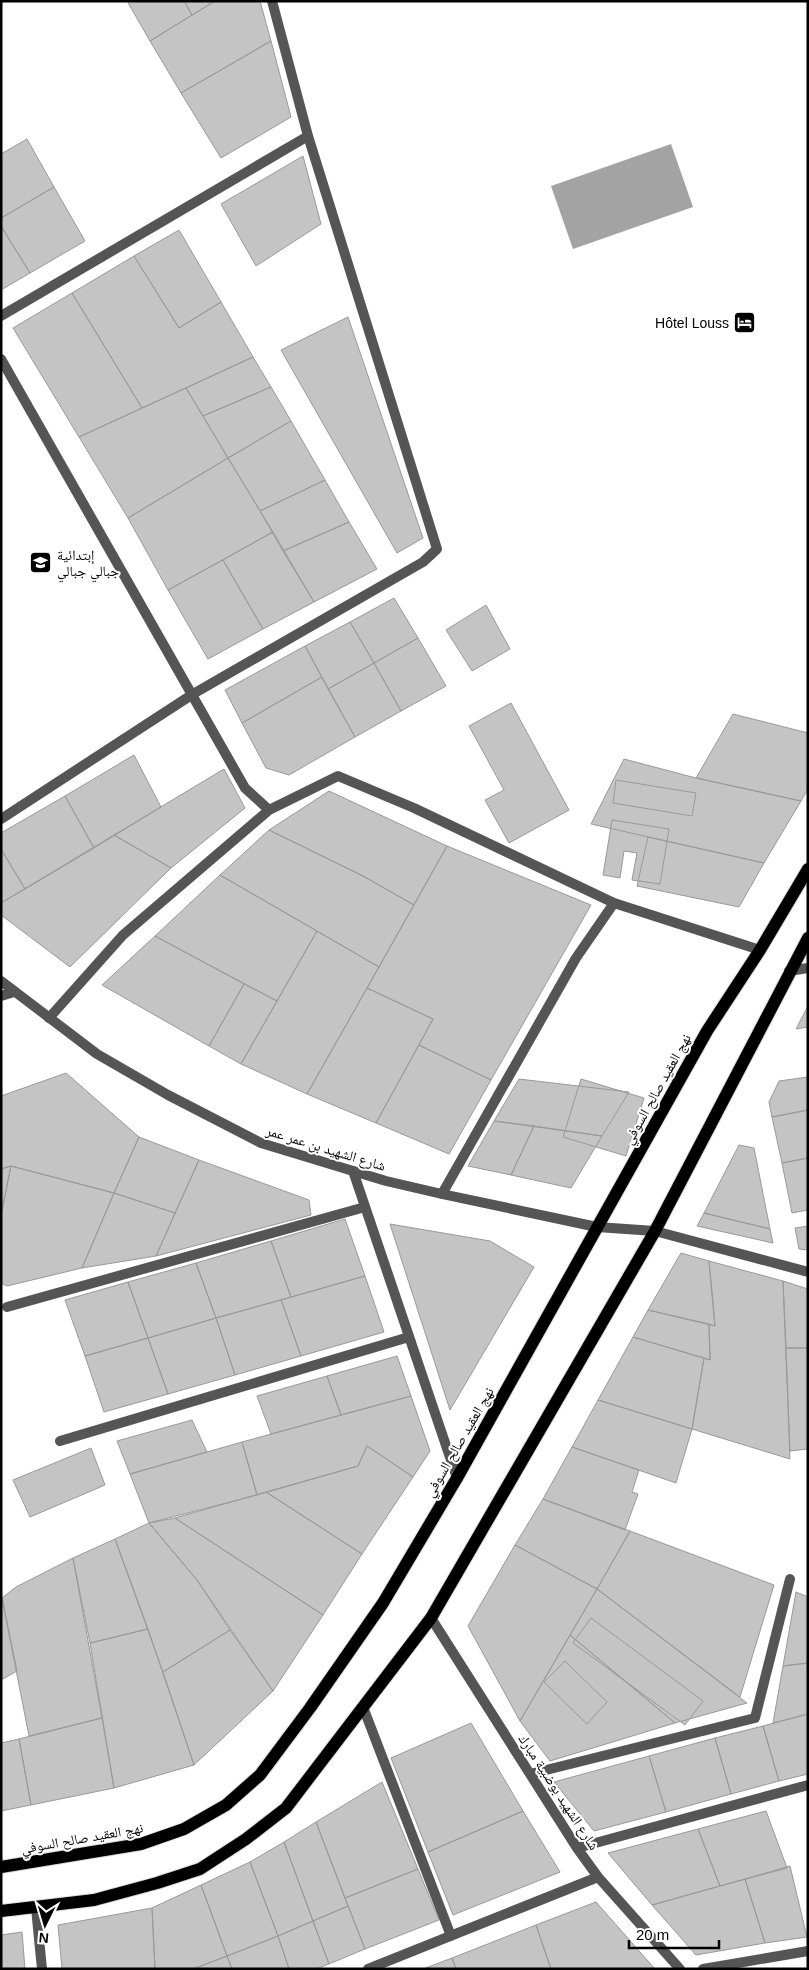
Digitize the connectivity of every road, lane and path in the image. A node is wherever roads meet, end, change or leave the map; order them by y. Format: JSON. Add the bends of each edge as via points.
{"nodes":[{"id":1,"x":272,"y":1,"type":"edge"},
{"id":2,"x":308,"y":136,"type":"junction"},
{"id":3,"x":1,"y":316,"type":"edge"},
{"id":4,"x":1,"y":359,"type":"edge"},
{"id":5,"x":193,"y":694,"type":"junction"},
{"id":6,"x":269,"y":810,"type":"junction"},
{"id":7,"x":1,"y":819,"type":"edge"},
{"id":8,"x":808,"y":869,"type":"edge"},
{"id":9,"x":614,"y":903,"type":"junction"},
{"id":10,"x":808,"y":938,"type":"edge"},
{"id":11,"x":760,"y":950,"type":"junction"},
{"id":12,"x":808,"y":968,"type":"edge"},
{"id":13,"x":789,"y":971,"type":"junction"},
{"id":14,"x":1,"y":981,"type":"edge"},
{"id":15,"x":14,"y":992,"type":"junction"},
{"id":16,"x":1,"y":996,"type":"edge"},
{"id":17,"x":49,"y":1018,"type":"junction"},
{"id":18,"x":353,"y":1171,"type":"junction"},
{"id":19,"x":442,"y":1194,"type":"junction"},
{"id":20,"x":365,"y":1207,"type":"junction"},
{"id":21,"x":597,"y":1227,"type":"junction"},
{"id":22,"x":655,"y":1231,"type":"junction"},
{"id":23,"x":808,"y":1272,"type":"edge"},
{"id":24,"x":7,"y":1307,"type":"dead end"},
{"id":25,"x":409,"y":1337,"type":"junction"},
{"id":26,"x":60,"y":1441,"type":"dead end"},
{"id":27,"x":456,"y":1478,"type":"junction"},
{"id":28,"x":790,"y":1579,"type":"dead end"},
{"id":29,"x":431,"y":1618,"type":"junction"},
{"id":30,"x":363,"y":1706,"type":"junction"},
{"id":31,"x":530,"y":1774,"type":"junction"},
{"id":32,"x":808,"y":1785,"type":"edge"},
{"id":33,"x":577,"y":1848,"type":"junction"},
{"id":34,"x":1,"y":1867,"type":"edge"},
{"id":35,"x":598,"y":1877,"type":"junction"},
{"id":36,"x":36,"y":1908,"type":"junction"},
{"id":37,"x":1,"y":1911,"type":"edge"},
{"id":38,"x":451,"y":1936,"type":"junction"},
{"id":39,"x":808,"y":1951,"type":"edge"},
{"id":40,"x":42,"y":1969,"type":"edge"},
{"id":41,"x":368,"y":1969,"type":"edge"},
{"id":42,"x":680,"y":1969,"type":"edge"},
{"id":43,"x":703,"y":1969,"type":"edge"}],
"edges":[{"from":1,"to":2,"type":"street"},
{"from":2,"to":3,"type":"street"},
{"from":2,"to":5,"type":"street","via":[[437,549],[423,562]]},
{"from":4,"to":5,"type":"street"},
{"from":5,"to":6,"type":"street","via":[[245,788]]},
{"from":5,"to":7,"type":"street"},
{"from":6,"to":9,"type":"street","via":[[338,776],[414,808]]},
{"from":6,"to":17,"type":"street","via":[[123,935]]},
{"from":8,"to":11,"type":"main road","name":"نهج العقيد صالح السوفي"},
{"from":9,"to":11,"type":"street"},
{"from":9,"to":19,"type":"street","via":[[576,958]]},
{"from":10,"to":13,"type":"main road"},
{"from":11,"to":21,"type":"main road","name":"نهج العقيد صالح السوفي","via":[[707,1031]]},
{"from":12,"to":13,"type":"street"},
{"from":13,"to":22,"type":"main road"},
{"from":14,"to":15,"type":"street","name":"شارع الشهيد بن عمر عمر"},
{"from":15,"to":16,"type":"street"},
{"from":15,"to":17,"type":"street","name":"شارع الشهيد بن عمر عمر"},
{"from":17,"to":18,"type":"street","name":"شارع الشهيد بن عمر عمر","via":[[97,1054],[260,1143]]},
{"from":18,"to":19,"type":"street","name":"شارع الشهيد بن عمر عمر"},
{"from":18,"to":20,"type":"street"},
{"from":19,"to":21,"type":"street","name":"شارع الشهيد بن عمر عمر"},
{"from":20,"to":24,"type":"street"},
{"from":20,"to":25,"type":"street"},
{"from":21,"to":22,"type":"street","name":"شارع الشهيد بن عمر عمر"},
{"from":21,"to":27,"type":"main road","name":"نهج العقيد صالح السوفي"},
{"from":22,"to":23,"type":"street","name":"شارع الشهيد بن عمر عمر"},
{"from":22,"to":29,"type":"main road"},
{"from":25,"to":26,"type":"street"},
{"from":25,"to":27,"type":"street"},
{"from":27,"to":34,"type":"main road","name":"نهج العقيد صالح السوفي","via":[[383,1603],[310,1708],[260,1775],[226,1805],[184,1829],[141,1844]]},
{"from":28,"to":31,"type":"street","via":[[755,1718]]},
{"from":29,"to":30,"type":"main road"},
{"from":29,"to":31,"type":"street","name":"شارع الشهيد بوضبية مبارك"},
{"from":30,"to":36,"type":"main road","via":[[286,1808],[200,1869],[94,1900]]},
{"from":30,"to":38,"type":"street"},
{"from":31,"to":33,"type":"street","name":"شارع الشهيد بوضبية مبارك"},
{"from":32,"to":33,"type":"street"},
{"from":33,"to":35,"type":"street","name":"شارع الشهيد بوضبية مبارك"},
{"from":35,"to":38,"type":"street"},
{"from":35,"to":42,"type":"street","name":"شارع الشهيد بوضبية مبارك"},
{"from":36,"to":37,"type":"main road"},
{"from":36,"to":40,"type":"street"},
{"from":38,"to":41,"type":"street"},
{"from":39,"to":43,"type":"street"}]}
